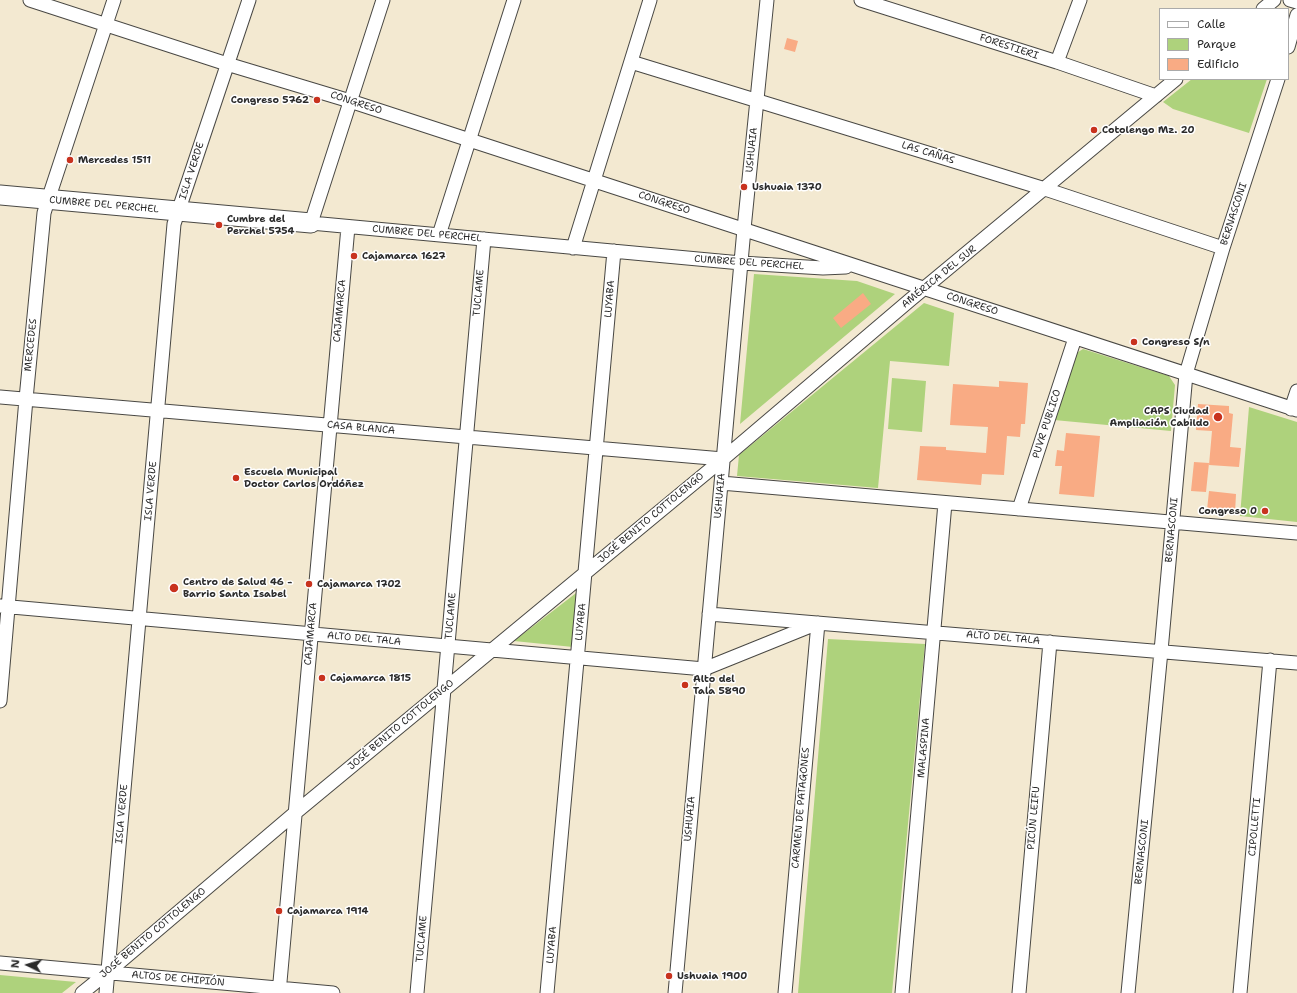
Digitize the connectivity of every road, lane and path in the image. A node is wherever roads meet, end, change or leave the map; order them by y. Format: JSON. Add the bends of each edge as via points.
{"nodes":[{"id":1,"x":30,"y":0,"type":"edge"},
{"id":2,"x":114,"y":0,"type":"edge"},
{"id":3,"x":249,"y":0,"type":"edge"},
{"id":4,"x":383,"y":0,"type":"edge"},
{"id":5,"x":514,"y":0,"type":"edge"},
{"id":6,"x":650,"y":0,"type":"edge"},
{"id":7,"x":767,"y":0,"type":"edge"},
{"id":8,"x":861,"y":0,"type":"edge"},
{"id":9,"x":1080,"y":0,"type":"edge"},
{"id":10,"x":1274,"y":0,"type":"edge"},
{"id":11,"x":1290,"y":0,"type":"edge"},
{"id":12,"x":1297,"y":2,"type":"edge"},
{"id":13,"x":1264,"y":8,"type":"edge"},
{"id":14,"x":1297,"y":15,"type":"edge"},
{"id":15,"x":106,"y":24,"type":"junction"},
{"id":16,"x":1289,"y":43,"type":"edge"},
{"id":17,"x":631,"y":62,"type":"junction"},
{"id":18,"x":1057,"y":62,"type":"junction"},
{"id":19,"x":227,"y":64,"type":"junction"},
{"id":20,"x":1175,"y":80,"type":"edge"},
{"id":21,"x":1278,"y":80,"type":"edge"},
{"id":22,"x":1156,"y":96,"type":"junction"},
{"id":23,"x":757,"y":100,"type":"junction"},
{"id":24,"x":350,"y":101,"type":"junction"},
{"id":25,"x":469,"y":140,"type":"junction"},
{"id":26,"x":594,"y":180,"type":"junction"},
{"id":27,"x":1045,"y":189,"type":"junction"},
{"id":28,"x":0,"y":195,"type":"edge"},
{"id":29,"x":48,"y":200,"type":"junction"},
{"id":30,"x":178,"y":211,"type":"junction"},
{"id":31,"x":311,"y":224,"type":"junction"},
{"id":32,"x":348,"y":227,"type":"junction"},
{"id":33,"x":744,"y":229,"type":"junction"},
{"id":34,"x":439,"y":235,"type":"junction"},
{"id":35,"x":484,"y":239,"type":"junction"},
{"id":36,"x":574,"y":248,"type":"junction"},
{"id":37,"x":1223,"y":248,"type":"junction"},
{"id":38,"x":614,"y":251,"type":"junction"},
{"id":39,"x":741,"y":263,"type":"junction"},
{"id":40,"x":854,"y":266,"type":"junction"},
{"id":41,"x":925,"y":289,"type":"junction"},
{"id":42,"x":1075,"y":338,"type":"junction"},
{"id":43,"x":1186,"y":374,"type":"junction"},
{"id":44,"x":1297,"y":391,"type":"edge"},
{"id":45,"x":0,"y":397,"type":"edge"},
{"id":46,"x":26,"y":399,"type":"junction"},
{"id":47,"x":158,"y":410,"type":"junction"},
{"id":48,"x":1294,"y":410,"type":"edge"},
{"id":49,"x":330,"y":425,"type":"junction"},
{"id":50,"x":467,"y":437,"type":"junction"},
{"id":51,"x":597,"y":448,"type":"junction"},
{"id":52,"x":723,"y":458,"type":"junction"},
{"id":53,"x":721,"y":483,"type":"junction"},
{"id":54,"x":945,"y":503,"type":"junction"},
{"id":55,"x":1019,"y":509,"type":"junction"},
{"id":56,"x":1173,"y":522,"type":"junction"},
{"id":57,"x":1297,"y":533,"type":"edge"},
{"id":58,"x":586,"y":572,"type":"junction"},
{"id":59,"x":4,"y":607,"type":"edge"},
{"id":60,"x":709,"y":614,"type":"junction"},
{"id":61,"x":140,"y":619,"type":"junction"},
{"id":62,"x":818,"y":623,"type":"junction"},
{"id":63,"x":934,"y":633,"type":"junction"},
{"id":64,"x":311,"y":634,"type":"junction"},
{"id":65,"x":1050,"y":642,"type":"junction"},
{"id":66,"x":448,"y":646,"type":"junction"},
{"id":67,"x":491,"y":650,"type":"junction"},
{"id":68,"x":1162,"y":652,"type":"junction"},
{"id":69,"x":578,"y":658,"type":"junction"},
{"id":70,"x":1270,"y":660,"type":"junction"},
{"id":71,"x":1297,"y":663,"type":"edge"},
{"id":72,"x":704,"y":669,"type":"junction"},
{"id":73,"x":444,"y":689,"type":"junction"},
{"id":74,"x":0,"y":701,"type":"edge"},
{"id":75,"x":295,"y":813,"type":"junction"},
{"id":76,"x":0,"y":963,"type":"edge"},
{"id":77,"x":108,"y":972,"type":"junction"},
{"id":78,"x":279,"y":991,"type":"edge"},
{"id":79,"x":82,"y":993,"type":"edge"},
{"id":80,"x":106,"y":993,"type":"edge"},
{"id":81,"x":333,"y":993,"type":"edge"},
{"id":82,"x":417,"y":993,"type":"edge"},
{"id":83,"x":547,"y":993,"type":"edge"},
{"id":84,"x":675,"y":993,"type":"edge"},
{"id":85,"x":785,"y":993,"type":"edge"},
{"id":86,"x":902,"y":993,"type":"edge"},
{"id":87,"x":1019,"y":993,"type":"edge"},
{"id":88,"x":1128,"y":993,"type":"edge"},
{"id":89,"x":1240,"y":993,"type":"edge"}],
"edges":[{"from":1,"to":15,"type":"street","name":"CONGRESO"},
{"from":2,"to":15,"type":"street","name":"MERCEDES"},
{"from":3,"to":19,"type":"street","name":"ISLA VERDE"},
{"from":4,"to":24,"type":"street"},
{"from":5,"to":25,"type":"street"},
{"from":6,"to":17,"type":"street"},
{"from":7,"to":23,"type":"street","name":"USHUAIA"},
{"from":8,"to":18,"type":"street","name":"FORESTIERI"},
{"from":9,"to":18,"type":"street"},
{"from":10,"to":13,"type":"street"},
{"from":11,"to":12,"type":"street"},
{"from":14,"to":16,"type":"street"},
{"from":15,"to":19,"type":"street","name":"CONGRESO"},
{"from":15,"to":29,"type":"street","name":"MERCEDES"},
{"from":17,"to":23,"type":"street","name":"LAS CAÑAS"},
{"from":17,"to":26,"type":"street"},
{"from":18,"to":22,"type":"street","name":"FORESTIERI"},
{"from":19,"to":24,"type":"street","name":"CONGRESO"},
{"from":19,"to":30,"type":"street","name":"ISLA VERDE"},
{"from":20,"to":22,"type":"street","name":"AMÉRICA DEL SUR"},
{"from":21,"to":37,"type":"street","name":"BERNASCONI"},
{"from":22,"to":27,"type":"street","name":"AMÉRICA DEL SUR"},
{"from":23,"to":27,"type":"street","name":"LAS CAÑAS"},
{"from":23,"to":33,"type":"street","name":"USHUAIA"},
{"from":24,"to":25,"type":"street","name":"CONGRESO"},
{"from":24,"to":31,"type":"street"},
{"from":25,"to":26,"type":"street","name":"CONGRESO"},
{"from":25,"to":34,"type":"street"},
{"from":26,"to":33,"type":"street","name":"CONGRESO"},
{"from":26,"to":36,"type":"street"},
{"from":27,"to":37,"type":"street","name":"LAS CAÑAS"},
{"from":27,"to":41,"type":"street","name":"AMÉRICA DEL SUR"},
{"from":28,"to":29,"type":"main road","name":"CUMBRE DEL PERCHEL"},
{"from":29,"to":30,"type":"main road","name":"CUMBRE DEL PERCHEL"},
{"from":29,"to":46,"type":"street","name":"MERCEDES","via":[[44,213]]},
{"from":30,"to":31,"type":"main road","name":"CUMBRE DEL PERCHEL"},
{"from":30,"to":47,"type":"street","name":"ISLA VERDE","via":[[174,224]]},
{"from":31,"to":32,"type":"street","name":"CUMBRE DEL PERCHEL"},
{"from":32,"to":34,"type":"street","name":"CUMBRE DEL PERCHEL"},
{"from":32,"to":49,"type":"street","name":"CAJAMARCA"},
{"from":33,"to":39,"type":"street","name":"USHUAIA"},
{"from":33,"to":40,"type":"street","name":"CONGRESO"},
{"from":34,"to":35,"type":"street","name":"CUMBRE DEL PERCHEL"},
{"from":35,"to":36,"type":"street","name":"CUMBRE DEL PERCHEL"},
{"from":35,"to":50,"type":"street","name":"TUCLAME"},
{"from":36,"to":38,"type":"street","name":"CUMBRE DEL PERCHEL"},
{"from":37,"to":43,"type":"street","name":"BERNASCONI"},
{"from":38,"to":39,"type":"street","name":"CUMBRE DEL PERCHEL"},
{"from":38,"to":51,"type":"street","name":"LUYABA"},
{"from":39,"to":40,"type":"street","name":"CUMBRE DEL PERCHEL","via":[[823,268]]},
{"from":39,"to":52,"type":"street","name":"USHUAIA"},
{"from":40,"to":41,"type":"street","name":"CONGRESO"},
{"from":41,"to":42,"type":"street","name":"CONGRESO"},
{"from":41,"to":52,"type":"street","name":"AMÉRICA DEL SUR"},
{"from":42,"to":43,"type":"street","name":"CONGRESO"},
{"from":42,"to":55,"type":"street","name":"PUVR PUBLICO"},
{"from":43,"to":48,"type":"street","name":"CONGRESO"},
{"from":43,"to":56,"type":"street","name":"BERNASCONI"},
{"from":44,"to":48,"type":"street"},
{"from":45,"to":46,"type":"street","name":"CASA BLANCA"},
{"from":46,"to":47,"type":"street","name":"CASA BLANCA"},
{"from":46,"to":59,"type":"street","name":"MERCEDES"},
{"from":47,"to":49,"type":"street","name":"CASA BLANCA"},
{"from":47,"to":61,"type":"street","name":"ISLA VERDE"},
{"from":49,"to":50,"type":"street","name":"CASA BLANCA"},
{"from":49,"to":64,"type":"street","name":"CAJAMARCA"},
{"from":50,"to":51,"type":"street","name":"CASA BLANCA"},
{"from":50,"to":66,"type":"street","name":"TUCLAME"},
{"from":51,"to":52,"type":"street","name":"CASA BLANCA"},
{"from":51,"to":58,"type":"street","name":"LUYABA"},
{"from":52,"to":53,"type":"street","name":"USHUAIA"},
{"from":52,"to":58,"type":"street","name":"JOSÉ BENITO COTTOLENGO"},
{"from":53,"to":54,"type":"street"},
{"from":53,"to":60,"type":"street","name":"USHUAIA"},
{"from":54,"to":55,"type":"street"},
{"from":54,"to":63,"type":"street","name":"MALASPINA"},
{"from":55,"to":56,"type":"street"},
{"from":56,"to":57,"type":"street"},
{"from":56,"to":68,"type":"street","name":"BERNASCONI"},
{"from":58,"to":67,"type":"street","name":"JOSÉ BENITO COTTOLENGO"},
{"from":58,"to":69,"type":"street","name":"LUYABA"},
{"from":59,"to":61,"type":"street","name":"ALTO DEL TALA"},
{"from":59,"to":74,"type":"street","name":"MERCEDES"},
{"from":60,"to":62,"type":"street","name":"ALTO DEL TALA"},
{"from":60,"to":72,"type":"street","name":"USHUAIA"},
{"from":61,"to":64,"type":"street","name":"ALTO DEL TALA"},
{"from":61,"to":77,"type":"street","name":"ISLA VERDE"},
{"from":62,"to":63,"type":"street","name":"ALTO DEL TALA"},
{"from":62,"to":72,"type":"street"},
{"from":62,"to":85,"type":"street","name":"CARMEN DE PATAGONES"},
{"from":63,"to":65,"type":"street","name":"ALTO DEL TALA"},
{"from":63,"to":86,"type":"street","name":"MALASPINA"},
{"from":64,"to":66,"type":"street","name":"ALTO DEL TALA"},
{"from":64,"to":75,"type":"street","name":"CAJAMARCA"},
{"from":65,"to":68,"type":"street","name":"ALTO DEL TALA"},
{"from":65,"to":87,"type":"street","name":"PICÚN LEIFU"},
{"from":66,"to":67,"type":"street","name":"ALTO DEL TALA"},
{"from":66,"to":73,"type":"street","name":"TUCLAME"},
{"from":67,"to":69,"type":"street","name":"ALTO DEL TALA"},
{"from":67,"to":73,"type":"street","name":"JOSÉ BENITO COTTOLENGO"},
{"from":68,"to":70,"type":"street","name":"ALTO DEL TALA"},
{"from":68,"to":88,"type":"street","name":"BERNASCONI"},
{"from":69,"to":72,"type":"street","name":"ALTO DEL TALA"},
{"from":69,"to":83,"type":"street","name":"LUYABA"},
{"from":70,"to":71,"type":"street","name":"ALTO DEL TALA"},
{"from":70,"to":89,"type":"street","name":"CIPOLLETTI"},
{"from":72,"to":84,"type":"street","name":"USHUAIA"},
{"from":73,"to":75,"type":"street","name":"JOSÉ BENITO COTTOLENGO"},
{"from":73,"to":82,"type":"street","name":"TUCLAME"},
{"from":75,"to":77,"type":"street","name":"JOSÉ BENITO COTTOLENGO"},
{"from":75,"to":78,"type":"street","name":"CAJAMARCA"},
{"from":76,"to":77,"type":"street","name":"ALTOS DE CHIPIÓN"},
{"from":77,"to":78,"type":"street","name":"ALTOS DE CHIPIÓN"},
{"from":77,"to":79,"type":"street","name":"JOSÉ BENITO COTTOLENGO"},
{"from":77,"to":80,"type":"street","name":"ISLA VERDE"},
{"from":78,"to":81,"type":"street","name":"ALTOS DE CHIPIÓN"}]}
